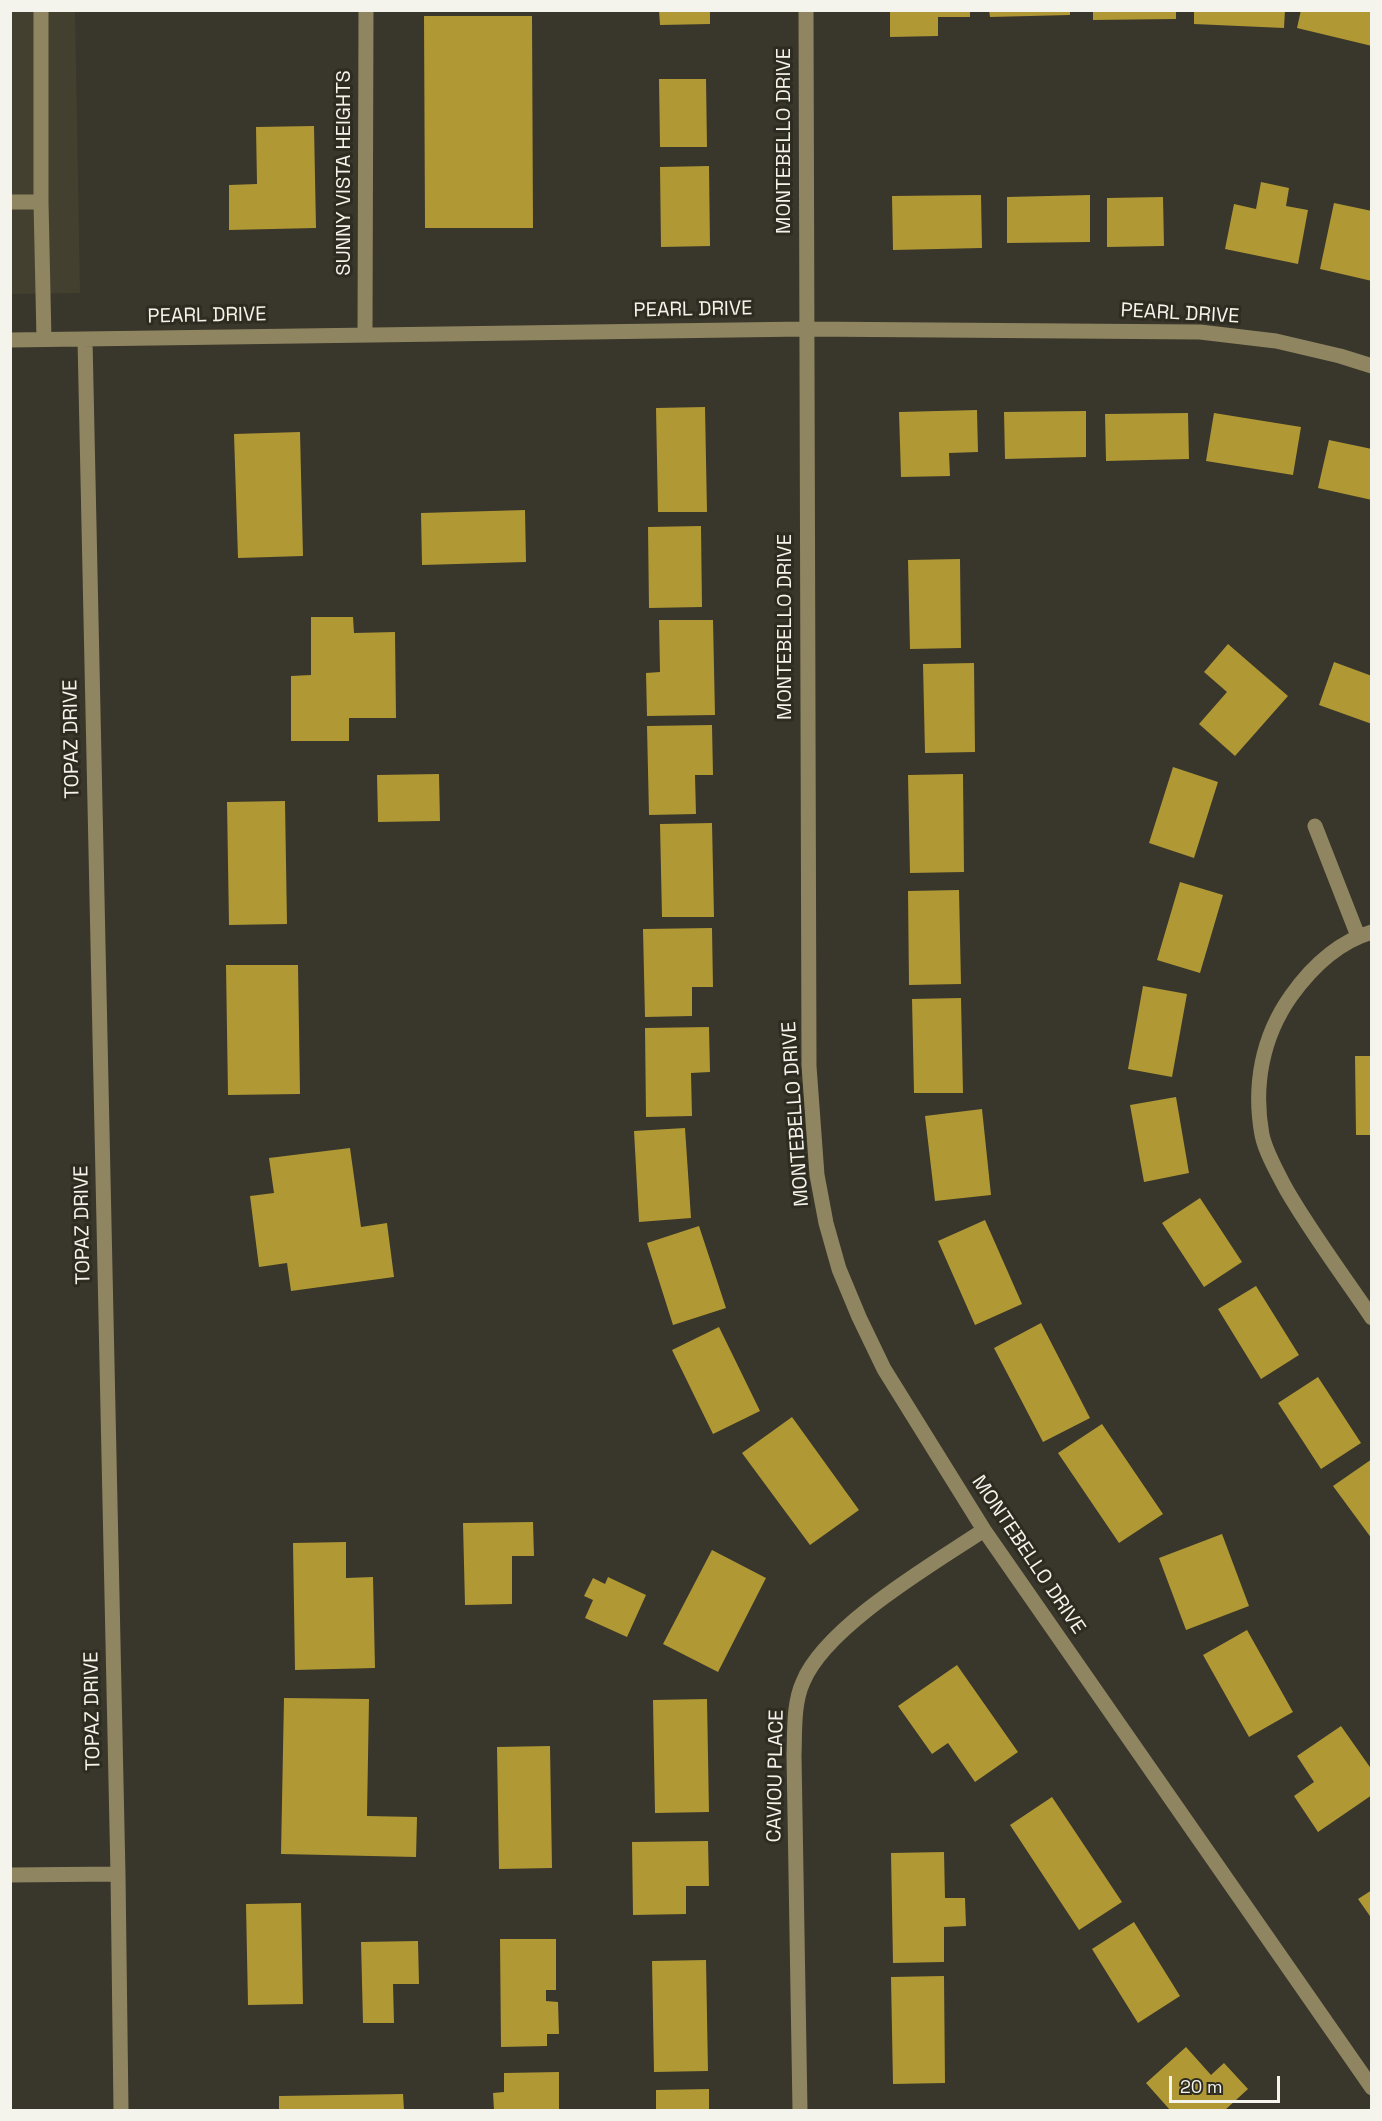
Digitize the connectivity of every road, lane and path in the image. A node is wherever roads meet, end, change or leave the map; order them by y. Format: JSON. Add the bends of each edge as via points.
{"nodes":[{"id":1,"x":41,"y":10,"type":"edge"},
{"id":2,"x":366,"y":10,"type":"edge"},
{"id":3,"x":806,"y":10,"type":"edge"},
{"id":4,"x":10,"y":202,"type":"edge"},
{"id":5,"x":41,"y":202,"type":"junction"},
{"id":6,"x":806,"y":329,"type":"junction"},
{"id":7,"x":365,"y":335,"type":"junction"},
{"id":8,"x":44,"y":339,"type":"junction"},
{"id":9,"x":85,"y":339,"type":"junction"},
{"id":10,"x":10,"y":340,"type":"edge"},
{"id":11,"x":1371,"y":366,"type":"edge"},
{"id":12,"x":1315,"y":826,"type":"dead end"},
{"id":13,"x":1365,"y":934,"type":"edge"},
{"id":14,"x":1371,"y":1318,"type":"edge"},
{"id":15,"x":984,"y":1530,"type":"junction"},
{"id":16,"x":118,"y":1874,"type":"junction"},
{"id":17,"x":10,"y":1875,"type":"edge"},
{"id":18,"x":1371,"y":2088,"type":"edge"},
{"id":19,"x":121,"y":2110,"type":"edge"},
{"id":20,"x":800,"y":2110,"type":"edge"}],
"edges":[{"from":1,"to":5,"type":"street"},
{"from":2,"to":7,"type":"street","name":"SUNNY VISTA HEIGHTS"},
{"from":3,"to":6,"type":"street","name":"MONTEBELLO DRIVE"},
{"from":4,"to":5,"type":"street"},
{"from":5,"to":8,"type":"street"},
{"from":6,"to":7,"type":"street","name":"PEARL DRIVE"},
{"from":6,"to":11,"type":"street","name":"PEARL DRIVE","via":[[1200,333],[1276,341]]},
{"from":6,"to":15,"type":"street","name":"MONTEBELLO DRIVE","via":[[809,1066],[817,1175],[839,1269],[859,1317],[884,1369]]},
{"from":7,"to":9,"type":"street","name":"PEARL DRIVE"},
{"from":8,"to":9,"type":"street","name":"PEARL DRIVE"},
{"from":8,"to":10,"type":"street","name":"PEARL DRIVE"},
{"from":9,"to":16,"type":"street","name":"TOPAZ DRIVE"},
{"from":12,"to":13,"type":"street"},
{"from":13,"to":14,"type":"street","via":[[1325,958],[1280,1012],[1262,1057],[1257,1095],[1262,1137],[1276,1172]]},
{"from":15,"to":18,"type":"street","name":"MONTEBELLO DRIVE"},
{"from":15,"to":20,"type":"street","name":"CAVIOU PLACE","via":[[850,1624],[818,1657],[802,1683],[796,1709],[794,1755]]},
{"from":16,"to":17,"type":"street"},
{"from":16,"to":19,"type":"street","name":"TOPAZ DRIVE"}]}
